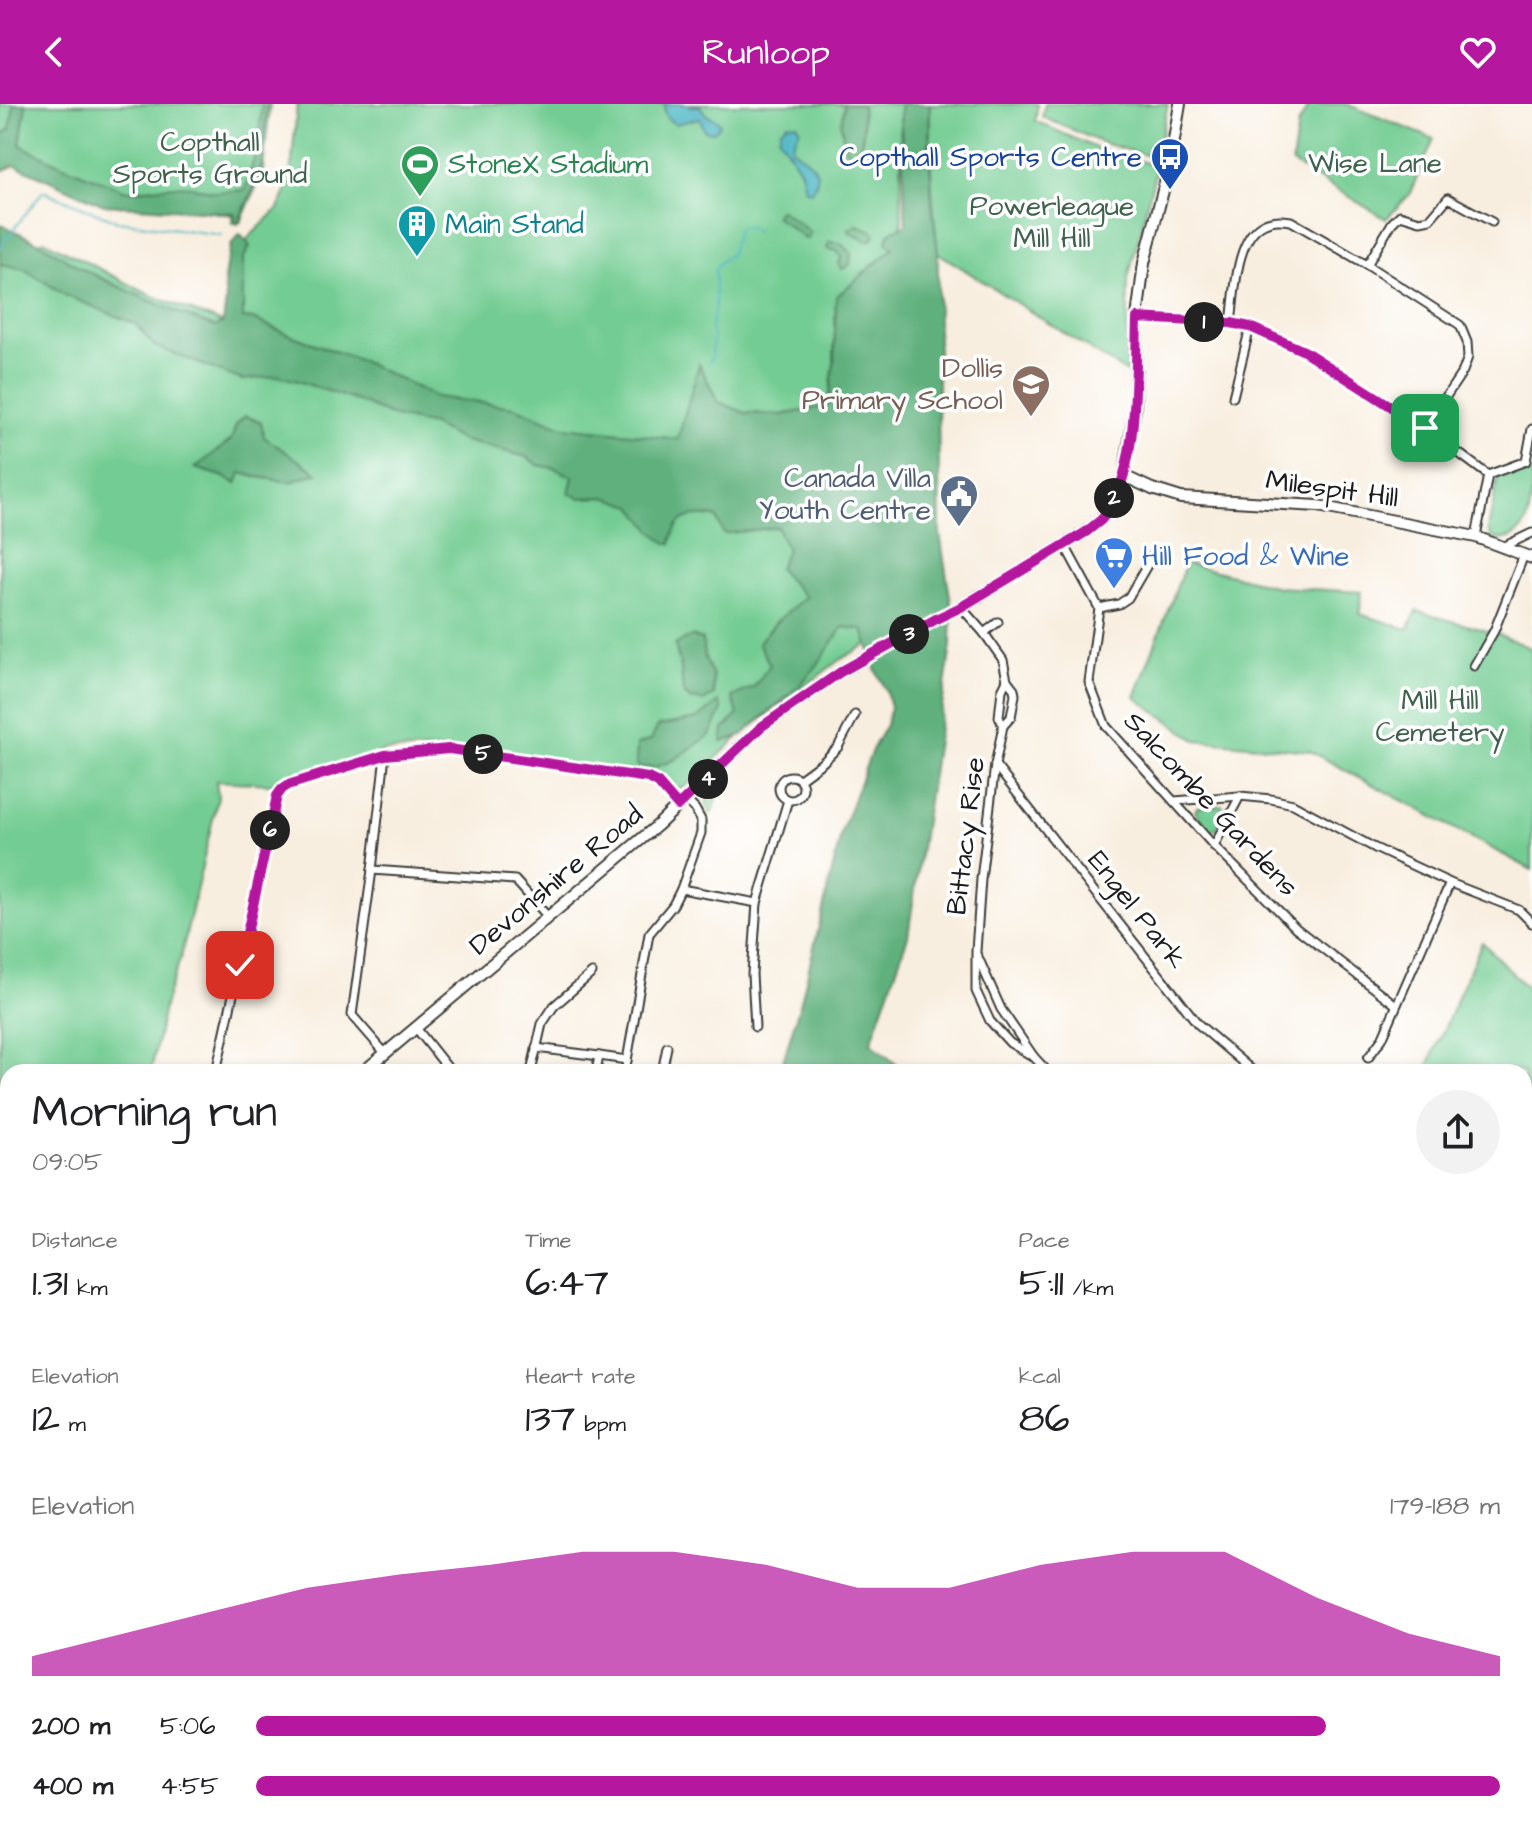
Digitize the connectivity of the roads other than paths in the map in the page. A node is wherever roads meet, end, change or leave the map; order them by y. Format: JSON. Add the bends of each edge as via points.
{"nodes":[{"id":1,"x":1180,"y":104,"type":"edge"},
{"id":2,"x":1492,"y":222,"type":"dead end"},
{"id":3,"x":1367,"y":265,"type":"junction"},
{"id":4,"x":1137,"y":318,"type":"junction"},
{"id":5,"x":1231,"y":323,"type":"junction"},
{"id":6,"x":1250,"y":327,"type":"junction"},
{"id":7,"x":1233,"y":397,"type":"dead end"},
{"id":8,"x":1425,"y":428,"type":"junction"},
{"id":9,"x":1532,"y":429,"type":"edge"},
{"id":10,"x":1529,"y":462,"type":"edge"},
{"id":11,"x":1488,"y":475,"type":"junction"},
{"id":12,"x":1124,"y":476,"type":"junction"},
{"id":13,"x":1532,"y":533,"type":"edge"},
{"id":14,"x":1476,"y":537,"type":"junction"},
{"id":15,"x":1064,"y":544,"type":"junction"},
{"id":16,"x":1503,"y":547,"type":"junction"},
{"id":17,"x":1153,"y":555,"type":"dead end"},
{"id":18,"x":1528,"y":556,"type":"edge"},
{"id":19,"x":961,"y":607,"type":"junction"},
{"id":20,"x":1099,"y":608,"type":"junction"},
{"id":21,"x":998,"y":622,"type":"dead end"},
{"id":22,"x":984,"y":633,"type":"junction"},
{"id":23,"x":1474,"y":666,"type":"dead end"},
{"id":24,"x":1007,"y":680,"type":"junction"},
{"id":25,"x":855,"y":715,"type":"dead end"},
{"id":26,"x":1003,"y":726,"type":"junction"},
{"id":27,"x":385,"y":755,"type":"junction"},
{"id":28,"x":995,"y":765,"type":"junction"},
{"id":29,"x":800,"y":779,"type":"junction"},
{"id":30,"x":1240,"y":796,"type":"junction"},
{"id":31,"x":788,"y":800,"type":"junction"},
{"id":32,"x":1174,"y":801,"type":"junction"},
{"id":33,"x":682,"y":803,"type":"junction"},
{"id":34,"x":1214,"y":846,"type":"junction"},
{"id":35,"x":372,"y":870,"type":"junction"},
{"id":36,"x":1450,"y":883,"type":"junction"},
{"id":37,"x":681,"y":889,"type":"junction"},
{"id":38,"x":757,"y":903,"type":"junction"},
{"id":39,"x":549,"y":918,"type":"junction"},
{"id":40,"x":1532,"y":923,"type":"edge"},
{"id":41,"x":976,"y":951,"type":"junction"},
{"id":42,"x":592,"y":973,"type":"dead end"},
{"id":43,"x":1396,"y":1005,"type":"junction"},
{"id":44,"x":755,"y":1027,"type":"dead end"},
{"id":45,"x":416,"y":1028,"type":"junction"},
{"id":46,"x":667,"y":1047,"type":"dead end"},
{"id":47,"x":536,"y":1048,"type":"junction"},
{"id":48,"x":385,"y":1053,"type":"junction"},
{"id":49,"x":599,"y":1056,"type":"junction"},
{"id":50,"x":1034,"y":1057,"type":"junction"},
{"id":51,"x":1368,"y":1058,"type":"dead end"},
{"id":52,"x":627,"y":1060,"type":"junction"},
{"id":53,"x":218,"y":1064,"type":"edge"},
{"id":54,"x":372,"y":1064,"type":"edge"},
{"id":55,"x":445,"y":1064,"type":"edge"},
{"id":56,"x":533,"y":1064,"type":"edge"},
{"id":57,"x":598,"y":1064,"type":"edge"},
{"id":58,"x":626,"y":1064,"type":"edge"},
{"id":59,"x":664,"y":1064,"type":"edge"},
{"id":60,"x":1041,"y":1064,"type":"edge"},
{"id":61,"x":1245,"y":1064,"type":"edge"}],
"edges":[{"from":1,"to":4,"type":"street","name":"Devonshire Road"},
{"from":2,"to":3,"type":"street","via":[[1448,198],[1430,219],[1400,215]]},
{"from":3,"to":5,"type":"street","via":[[1291,221],[1263,223],[1242,251]]},
{"from":3,"to":8,"type":"street","via":[[1460,325],[1467,342],[1463,371]]},
{"from":4,"to":5,"type":"street"},
{"from":4,"to":12,"type":"street","name":"Devonshire Road","via":[[1135,409]]},
{"from":5,"to":6,"type":"street"},
{"from":6,"to":7,"type":"street"},
{"from":6,"to":8,"type":"street","via":[[1304,351]]},
{"from":8,"to":11,"type":"street"},
{"from":9,"to":10,"type":"street"},
{"from":10,"to":11,"type":"street"},
{"from":11,"to":14,"type":"street"},
{"from":12,"to":14,"type":"street","name":"Milespit Hill","via":[[1181,498],[1318,506]]},
{"from":12,"to":15,"type":"street","name":"Devonshire Road","via":[[1101,520]]},
{"from":13,"to":16,"type":"street"},
{"from":14,"to":16,"type":"street","name":"Milespit Hill"},
{"from":15,"to":19,"type":"street","name":"Devonshire Road"},
{"from":15,"to":20,"type":"street"},
{"from":16,"to":18,"type":"street","name":"Milespit Hill"},
{"from":17,"to":20,"type":"street","via":[[1128,598]]},
{"from":18,"to":23,"type":"street"},
{"from":19,"to":22,"type":"street","name":"Bittacy Rise"},
{"from":19,"to":33,"type":"street","name":"Devonshire Road","via":[[842,671],[761,727]]},
{"from":20,"to":32,"type":"street","name":"Salcombe Gardens","via":[[1089,682],[1106,726]]},
{"from":21,"to":22,"type":"street"},
{"from":22,"to":24,"type":"street","name":"Bittacy Rise","via":[[1003,660]]},
{"from":24,"to":26,"type":"street","name":"Bittacy Rise","via":[[999,717]]},
{"from":24,"to":26,"type":"street","name":"Bittacy Rise","via":[[1015,695],[1011,717]]},
{"from":25,"to":29,"type":"street","via":[[838,747]]},
{"from":26,"to":28,"type":"street","name":"Bittacy Rise"},
{"from":27,"to":33,"type":"street","via":[[449,749],[648,778]]},
{"from":27,"to":35,"type":"street"},
{"from":27,"to":53,"type":"street","via":[[288,785],[277,796]]},
{"from":28,"to":41,"type":"street","name":"Bittacy Rise"},
{"from":28,"to":61,"type":"street","name":"Engel Park","via":[[1198,1024]]},
{"from":29,"to":31,"type":"street","via":[[802,794]]},
{"from":29,"to":31,"type":"street","via":[[790,775],[780,781],[779,793]]},
{"from":30,"to":32,"type":"street"},
{"from":30,"to":34,"type":"street"},
{"from":30,"to":36,"type":"street","via":[[1293,804]]},
{"from":31,"to":38,"type":"street"},
{"from":32,"to":34,"type":"street","name":"Salcombe Gardens"},
{"from":33,"to":37,"type":"street","via":[[695,809],[702,825]]},
{"from":33,"to":39,"type":"street","name":"Devonshire Road"},
{"from":34,"to":43,"type":"street","name":"Salcombe Gardens","via":[[1296,928]]},
{"from":35,"to":39,"type":"street","via":[[515,880]]},
{"from":35,"to":48,"type":"street","via":[[352,1015]]},
{"from":36,"to":40,"type":"street","via":[[1519,910]]},
{"from":36,"to":43,"type":"street"},
{"from":37,"to":38,"type":"street"},
{"from":37,"to":52,"type":"street","via":[[649,934]]},
{"from":38,"to":44,"type":"street"},
{"from":39,"to":45,"type":"street","name":"Devonshire Road"},
{"from":41,"to":50,"type":"street","name":"Bittacy Rise","via":[[1001,1009]]},
{"from":41,"to":50,"type":"street","name":"Bittacy Rise","via":[[976,991],[990,1021],[1010,1043]]},
{"from":42,"to":47,"type":"street","via":[[554,1006]]},
{"from":43,"to":51,"type":"street"},
{"from":45,"to":48,"type":"street","name":"Devonshire Road"},
{"from":45,"to":55,"type":"street"},
{"from":46,"to":59,"type":"street"},
{"from":47,"to":49,"type":"street"},
{"from":47,"to":56,"type":"street"},
{"from":48,"to":54,"type":"street","name":"Devonshire Road"},
{"from":49,"to":52,"type":"street"},
{"from":49,"to":57,"type":"street"},
{"from":50,"to":60,"type":"street","name":"Bittacy Rise"},
{"from":52,"to":58,"type":"street"}]}
